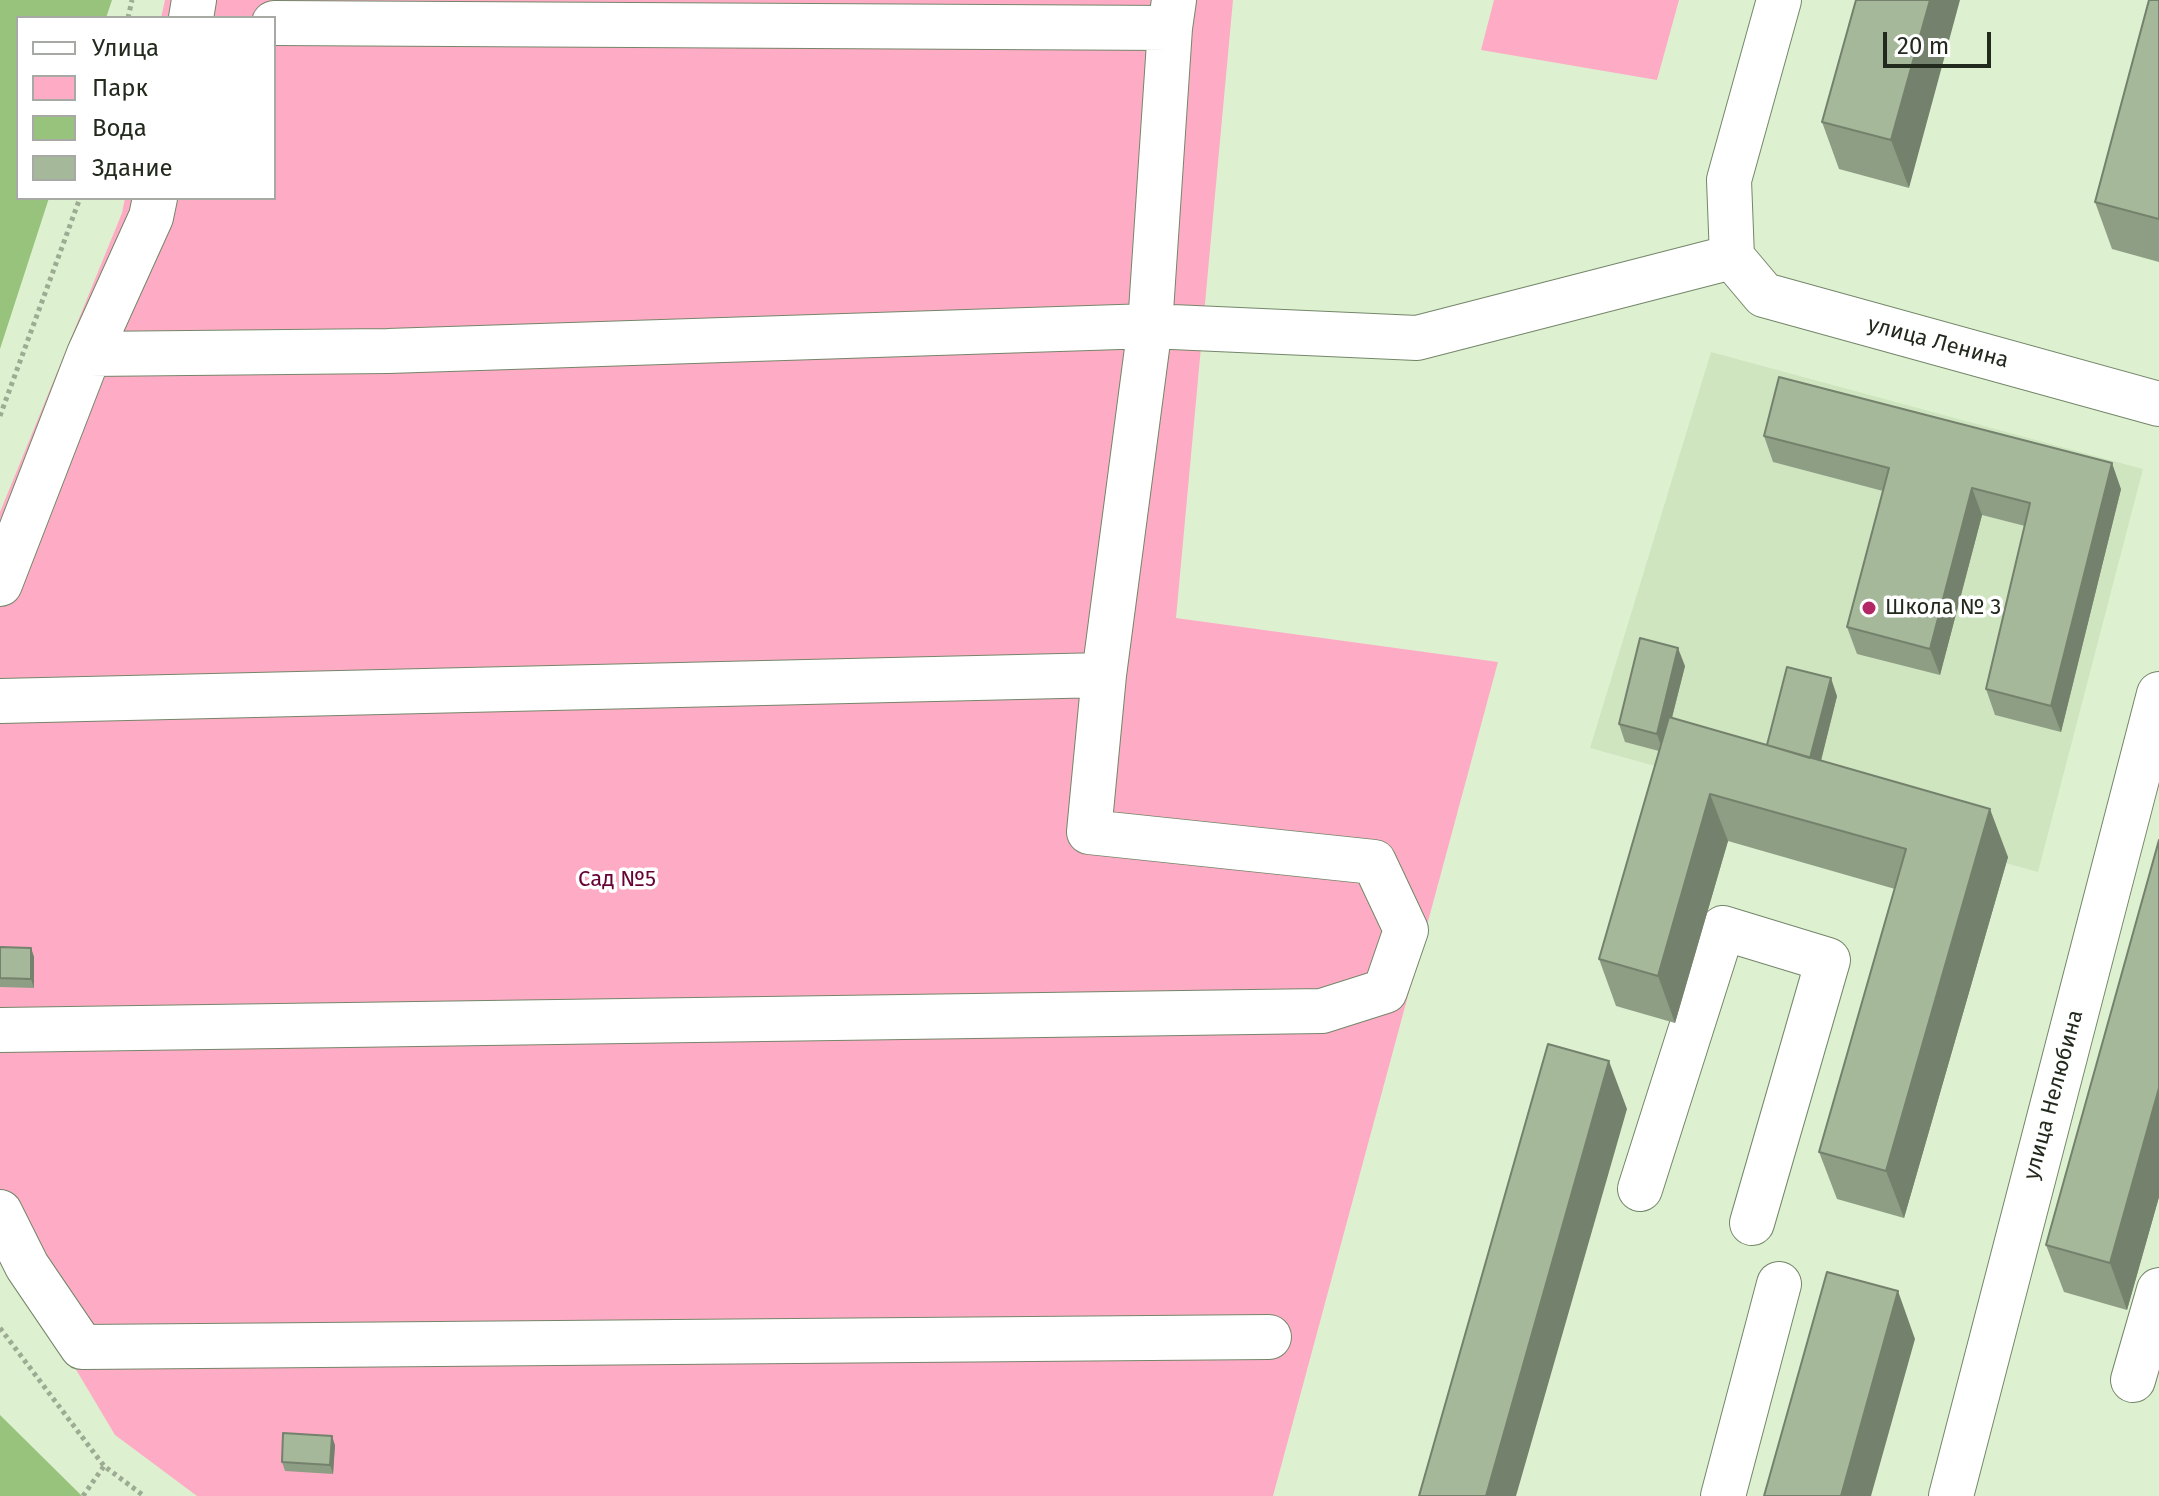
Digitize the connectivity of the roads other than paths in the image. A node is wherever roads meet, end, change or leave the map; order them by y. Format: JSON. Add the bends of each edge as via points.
{"nodes":[{"id":1,"x":1779,"y":0,"type":"edge"},
{"id":2,"x":1172,"y":14,"type":"edge"},
{"id":3,"x":276,"y":23,"type":"edge"},
{"id":4,"x":155,"y":200,"type":"edge"},
{"id":5,"x":1732,"y":257,"type":"junction"},
{"id":6,"x":1150,"y":326,"type":"junction"},
{"id":7,"x":89,"y":354,"type":"junction"},
{"id":8,"x":2159,"y":404,"type":"edge"},
{"id":9,"x":0,"y":584,"type":"edge"},
{"id":10,"x":1104,"y":675,"type":"junction"},
{"id":11,"x":2159,"y":694,"type":"edge"},
{"id":12,"x":0,"y":701,"type":"edge"},
{"id":13,"x":0,"y":1030,"type":"edge"},
{"id":14,"x":1640,"y":1189,"type":"dead end"},
{"id":15,"x":0,"y":1212,"type":"edge"},
{"id":16,"x":1752,"y":1223,"type":"dead end"},
{"id":17,"x":1779,"y":1284,"type":"dead end"},
{"id":18,"x":2159,"y":1290,"type":"edge"},
{"id":19,"x":1269,"y":1337,"type":"dead end"},
{"id":20,"x":2133,"y":1380,"type":"dead end"},
{"id":21,"x":1723,"y":1496,"type":"edge"},
{"id":22,"x":1951,"y":1496,"type":"edge"}],
"edges":[{"from":1,"to":5,"type":"street","via":[[1729,180]]},
{"from":2,"to":3,"type":"street"},
{"from":2,"to":6,"type":"street"},
{"from":4,"to":7,"type":"street"},
{"from":5,"to":6,"type":"street","via":[[1417,338]]},
{"from":5,"to":8,"type":"street","name":"улица Ленина","via":[[1764,295]]},
{"from":6,"to":7,"type":"street","via":[[388,351]]},
{"from":6,"to":10,"type":"street"},
{"from":7,"to":9,"type":"street"},
{"from":10,"to":12,"type":"street"},
{"from":10,"to":13,"type":"street","via":[[1089,832],[1374,862],[1406,930],[1385,991],[1322,1011]]},
{"from":11,"to":22,"type":"street","name":"улица Нелюбина"},
{"from":14,"to":16,"type":"street","via":[[1723,928],[1828,960]]},
{"from":15,"to":19,"type":"street","via":[[27,1266],[82,1347]]},
{"from":17,"to":21,"type":"street"},
{"from":18,"to":20,"type":"street"}]}
